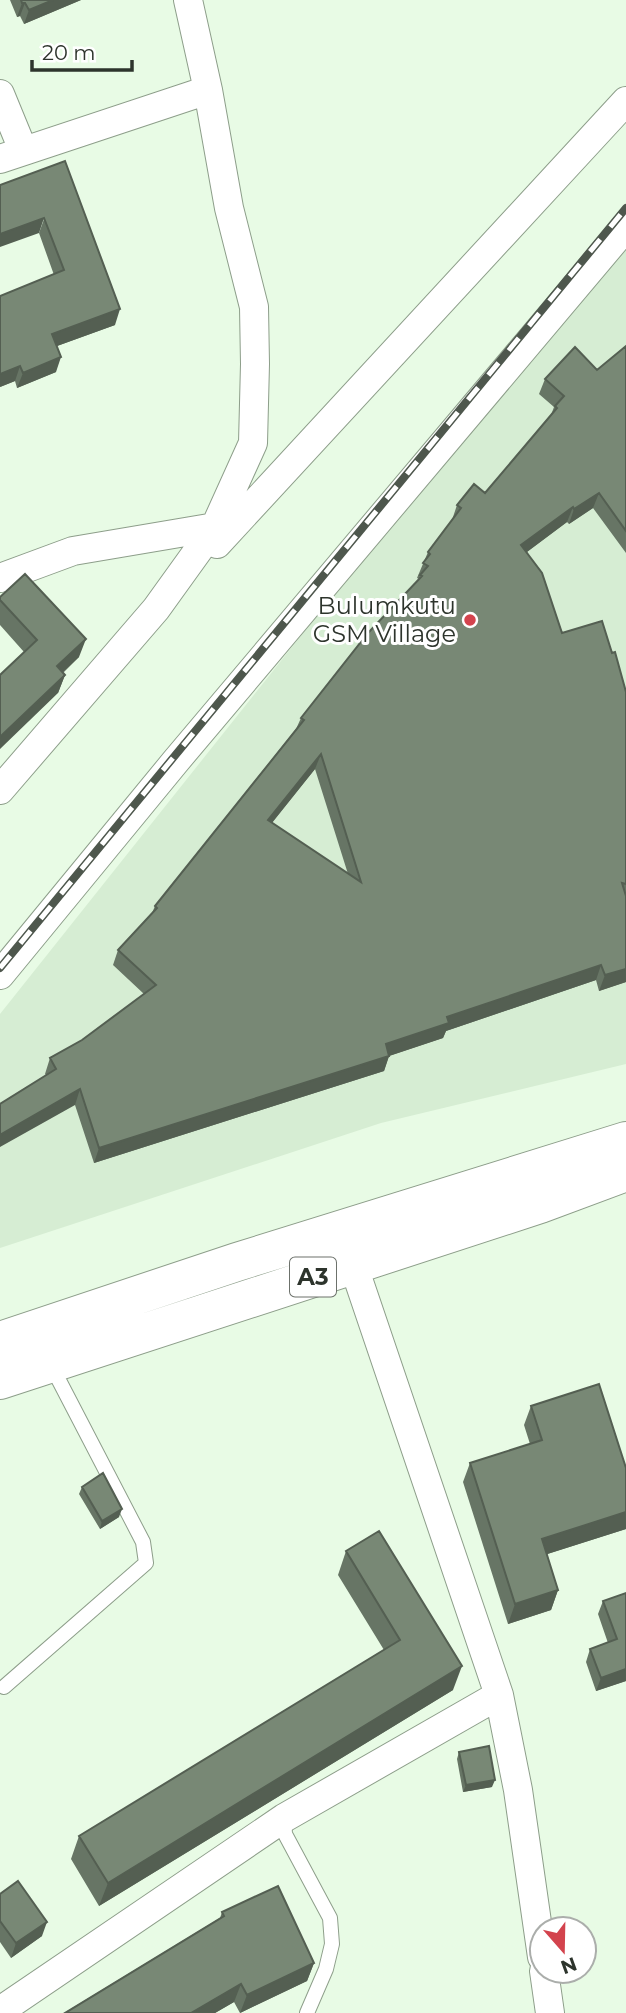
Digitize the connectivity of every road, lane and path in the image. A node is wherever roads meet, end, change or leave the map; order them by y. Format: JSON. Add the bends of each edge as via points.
{"nodes":[{"id":1,"x":188,"y":0,"type":"edge"},
{"id":2,"x":208,"y":90,"type":"junction"},
{"id":3,"x":0,"y":94,"type":"edge"},
{"id":4,"x":626,"y":101,"type":"edge"},
{"id":5,"x":11,"y":154,"type":"edge"},
{"id":6,"x":626,"y":227,"type":"edge"},
{"id":7,"x":215,"y":527,"type":"junction"},
{"id":8,"x":0,"y":578,"type":"edge"},
{"id":9,"x":156,"y":609,"type":"junction"},
{"id":10,"x":0,"y":790,"type":"edge"},
{"id":11,"x":0,"y":975,"type":"edge"},
{"id":12,"x":626,"y":1141,"type":"edge"},
{"id":13,"x":626,"y":1172,"type":"edge"},
{"id":14,"x":353,"y":1264,"type":"junction"},
{"id":15,"x":0,"y":1340,"type":"edge"},
{"id":16,"x":50,"y":1364,"type":"junction"},
{"id":17,"x":0,"y":1380,"type":"edge"},
{"id":18,"x":4,"y":1687,"type":"dead end"},
{"id":19,"x":499,"y":1695,"type":"junction"},
{"id":20,"x":284,"y":1818,"type":"junction"},
{"id":21,"x":536,"y":1915,"type":"edge"},
{"id":22,"x":546,"y":1985,"type":"edge"},
{"id":23,"x":0,"y":2011,"type":"edge"},
{"id":24,"x":307,"y":2013,"type":"edge"},
{"id":25,"x":550,"y":2013,"type":"edge"}],
"edges":[{"from":1,"to":2,"type":"street"},
{"from":2,"to":5,"type":"street"},
{"from":2,"to":7,"type":"street","via":[[229,208],[254,307],[255,353],[253,443]]},
{"from":3,"to":5,"type":"street"},
{"from":4,"to":9,"type":"street"},
{"from":6,"to":11,"type":"street","via":[[192,740]]},
{"from":7,"to":8,"type":"street","via":[[73,551]]},
{"from":7,"to":9,"type":"street"},
{"from":9,"to":10,"type":"street"},
{"from":12,"to":15,"type":"highway","number":"A3"},
{"from":13,"to":14,"type":"highway","number":"A3"},
{"from":14,"to":16,"type":"highway","number":"A3"},
{"from":14,"to":19,"type":"street"},
{"from":16,"to":17,"type":"highway","number":"A3"},
{"from":16,"to":18,"type":"lane","via":[[143,1542],[146,1563]]},
{"from":19,"to":20,"type":"street"},
{"from":19,"to":21,"type":"street"},
{"from":20,"to":23,"type":"street"},
{"from":20,"to":24,"type":"lane","via":[[285,1834],[330,1918],[332,1944],[326,1969]]},
{"from":22,"to":25,"type":"street"}]}
